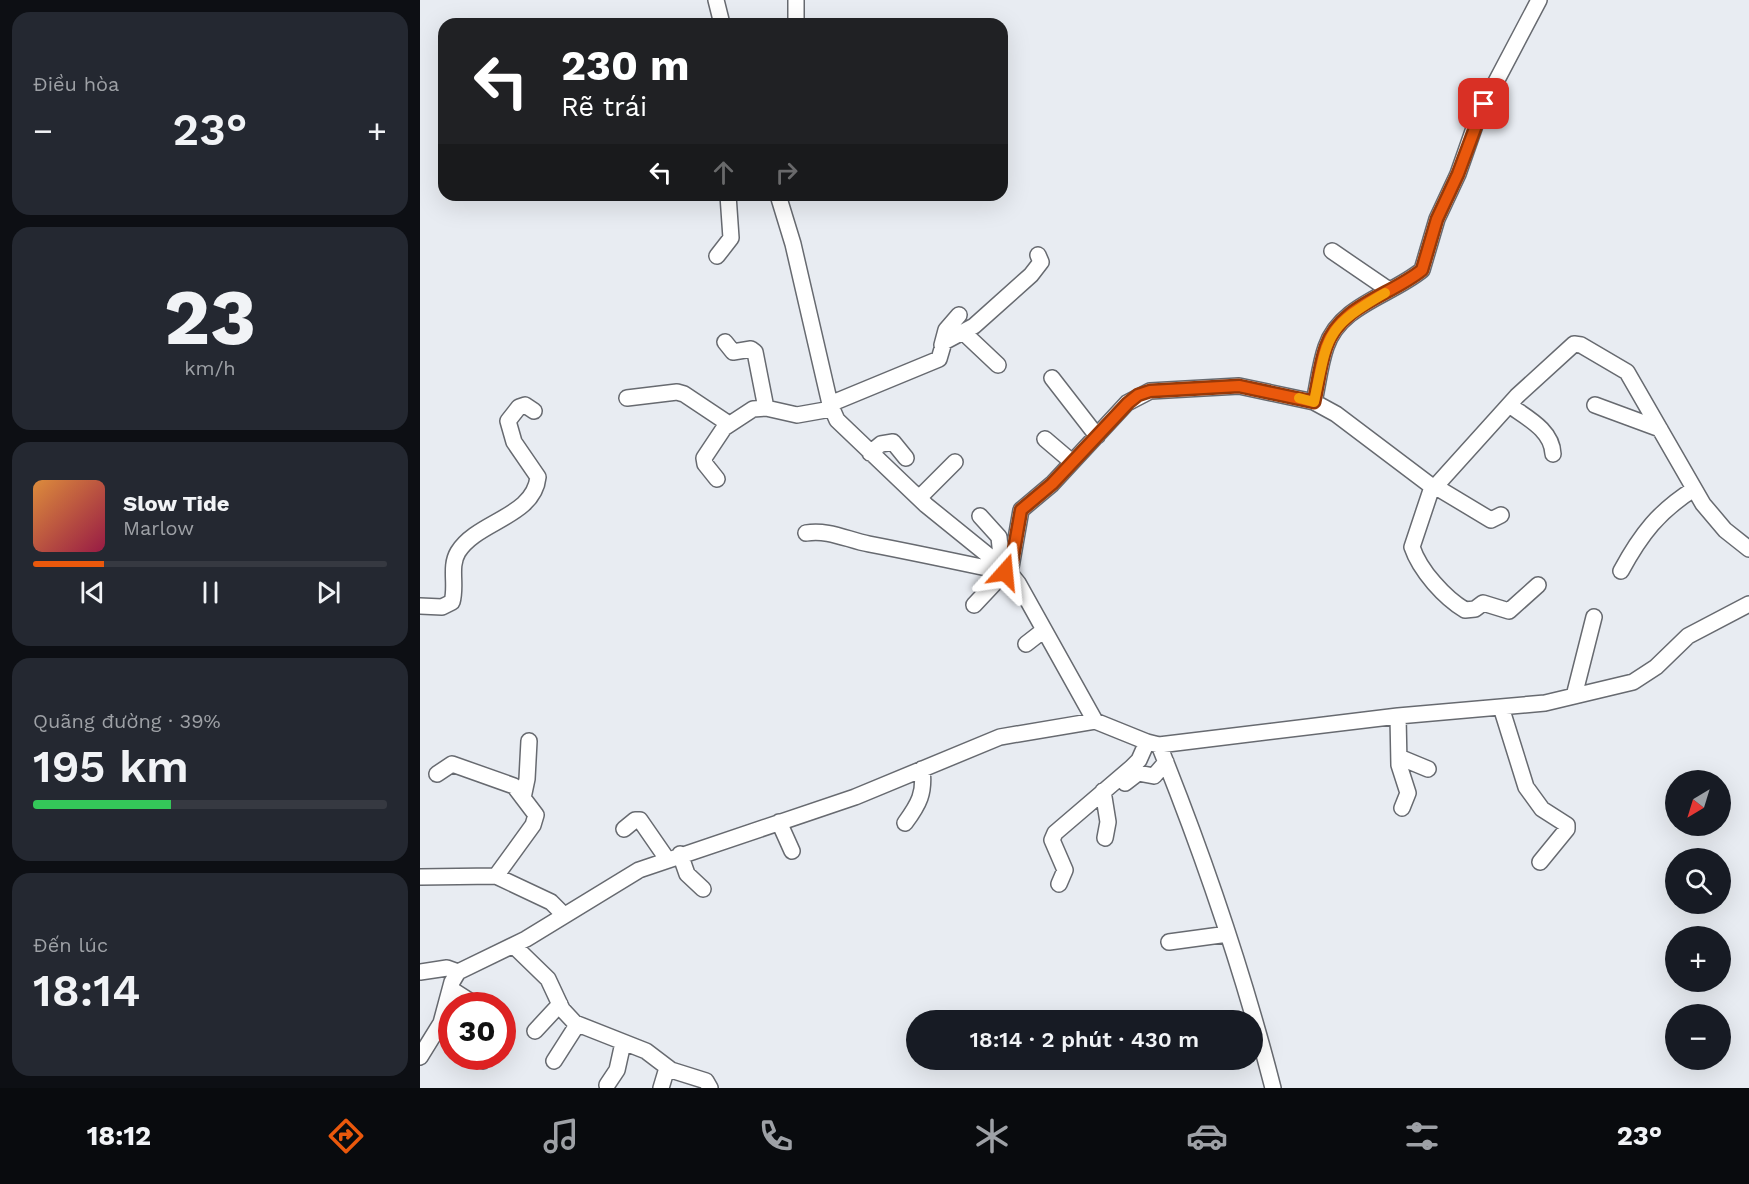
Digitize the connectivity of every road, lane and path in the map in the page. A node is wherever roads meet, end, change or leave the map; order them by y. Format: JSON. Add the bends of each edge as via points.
{"nodes":[{"id":1,"x":716,"y":0,"type":"edge"},
{"id":2,"x":796,"y":0,"type":"edge"},
{"id":3,"x":1539,"y":0,"type":"edge"},
{"id":4,"x":720,"y":18,"type":"edge"},
{"id":5,"x":796,"y":18,"type":"edge"},
{"id":6,"x":728,"y":201,"type":"edge"},
{"id":7,"x":780,"y":201,"type":"edge"},
{"id":8,"x":1332,"y":251,"type":"dead end"},
{"id":9,"x":1038,"y":255,"type":"dead end"},
{"id":10,"x":717,"y":256,"type":"dead end"},
{"id":11,"x":1389,"y":290,"type":"junction"},
{"id":12,"x":959,"y":315,"type":"dead end"},
{"id":13,"x":963,"y":332,"type":"junction"},
{"id":14,"x":725,"y":342,"type":"dead end"},
{"id":15,"x":942,"y":345,"type":"junction"},
{"id":16,"x":998,"y":365,"type":"dead end"},
{"id":17,"x":1053,"y":378,"type":"dead end"},
{"id":18,"x":627,"y":398,"type":"dead end"},
{"id":19,"x":1314,"y":402,"type":"junction"},
{"id":20,"x":1509,"y":405,"type":"junction"},
{"id":21,"x":1595,"y":405,"type":"dead end"},
{"id":22,"x":831,"y":407,"type":"junction"},
{"id":23,"x":766,"y":408,"type":"junction"},
{"id":24,"x":534,"y":411,"type":"dead end"},
{"id":25,"x":729,"y":424,"type":"junction"},
{"id":26,"x":1660,"y":429,"type":"junction"},
{"id":27,"x":1097,"y":436,"type":"junction"},
{"id":28,"x":1045,"y":439,"type":"dead end"},
{"id":29,"x":870,"y":453,"type":"junction"},
{"id":30,"x":1553,"y":454,"type":"dead end"},
{"id":31,"x":906,"y":458,"type":"dead end"},
{"id":32,"x":955,"y":462,"type":"dead end"},
{"id":33,"x":1072,"y":462,"type":"junction"},
{"id":34,"x":717,"y":479,"type":"dead end"},
{"id":35,"x":1434,"y":487,"type":"junction"},
{"id":36,"x":1694,"y":489,"type":"junction"},
{"id":37,"x":918,"y":498,"type":"junction"},
{"id":38,"x":1501,"y":515,"type":"dead end"},
{"id":39,"x":980,"y":516,"type":"dead end"},
{"id":40,"x":806,"y":533,"type":"dead end"},
{"id":41,"x":1749,"y":549,"type":"edge"},
{"id":42,"x":1006,"y":570,"type":"junction"},
{"id":43,"x":1621,"y":571,"type":"dead end"},
{"id":44,"x":1538,"y":585,"type":"dead end"},
{"id":45,"x":1749,"y":604,"type":"edge"},
{"id":46,"x":974,"y":605,"type":"dead end"},
{"id":47,"x":420,"y":606,"type":"edge"},
{"id":48,"x":1594,"y":617,"type":"dead end"},
{"id":49,"x":1044,"y":630,"type":"junction"},
{"id":50,"x":1026,"y":644,"type":"dead end"},
{"id":51,"x":1574,"y":696,"type":"junction"},
{"id":52,"x":1501,"y":707,"type":"junction"},
{"id":53,"x":1398,"y":716,"type":"junction"},
{"id":54,"x":1095,"y":721,"type":"junction"},
{"id":55,"x":529,"y":741,"type":"dead end"},
{"id":56,"x":1153,"y":744,"type":"junction"},
{"id":57,"x":1399,"y":757,"type":"junction"},
{"id":58,"x":1166,"y":762,"type":"junction"},
{"id":59,"x":922,"y":769,"type":"junction"},
{"id":60,"x":1428,"y":769,"type":"dead end"},
{"id":61,"x":437,"y":774,"type":"dead end"},
{"id":62,"x":1119,"y":788,"type":"dead end"},
{"id":63,"x":1103,"y":791,"type":"junction"},
{"id":64,"x":523,"y":798,"type":"junction"},
{"id":65,"x":1402,"y":808,"type":"dead end"},
{"id":66,"x":779,"y":822,"type":"junction"},
{"id":67,"x":905,"y":823,"type":"dead end"},
{"id":68,"x":624,"y":828,"type":"dead end"},
{"id":69,"x":1104,"y":838,"type":"dead end"},
{"id":70,"x":792,"y":851,"type":"dead end"},
{"id":71,"x":674,"y":857,"type":"junction"},
{"id":72,"x":1540,"y":862,"type":"dead end"},
{"id":73,"x":496,"y":876,"type":"junction"},
{"id":74,"x":420,"y":877,"type":"edge"},
{"id":75,"x":1059,"y":884,"type":"dead end"},
{"id":76,"x":703,"y":889,"type":"dead end"},
{"id":77,"x":564,"y":915,"type":"junction"},
{"id":78,"x":1228,"y":934,"type":"junction"},
{"id":79,"x":1169,"y":942,"type":"dead end"},
{"id":80,"x":514,"y":946,"type":"junction"},
{"id":81,"x":420,"y":972,"type":"edge"},
{"id":82,"x":458,"y":972,"type":"junction"},
{"id":83,"x":451,"y":989,"type":"junction"},
{"id":84,"x":451,"y":992,"type":"edge"},
{"id":85,"x":456,"y":992,"type":"edge"},
{"id":86,"x":560,"y":1005,"type":"junction"},
{"id":87,"x":577,"y":1025,"type":"junction"},
{"id":88,"x":535,"y":1030,"type":"dead end"},
{"id":89,"x":438,"y":1035,"type":"edge"},
{"id":90,"x":623,"y":1043,"type":"junction"},
{"id":91,"x":422,"y":1049,"type":"edge"},
{"id":92,"x":554,"y":1061,"type":"dead end"},
{"id":93,"x":671,"y":1070,"type":"junction"},
{"id":94,"x":607,"y":1085,"type":"dead end"},
{"id":95,"x":661,"y":1088,"type":"edge"},
{"id":96,"x":668,"y":1088,"type":"edge"},
{"id":97,"x":710,"y":1088,"type":"edge"},
{"id":98,"x":1273,"y":1088,"type":"edge"}],
"edges":[{"from":1,"to":4,"type":"street"},
{"from":2,"to":5,"type":"street"},
{"from":3,"to":11,"type":"street","via":[[1479,114],[1437,219],[1426,262],[1414,276]]},
{"from":6,"to":10,"type":"street","via":[[731,238]]},
{"from":7,"to":22,"type":"street"},
{"from":8,"to":11,"type":"street"},
{"from":9,"to":13,"type":"street","via":[[1041,262],[1031,275]]},
{"from":11,"to":19,"type":"street","via":[[1353,311],[1332,333]]},
{"from":12,"to":15,"type":"street","via":[[946,330]]},
{"from":13,"to":15,"type":"street"},
{"from":13,"to":16,"type":"street"},
{"from":14,"to":23,"type":"street","via":[[733,352],[755,352]]},
{"from":15,"to":22,"type":"street","via":[[936,361]]},
{"from":17,"to":27,"type":"street"},
{"from":18,"to":25,"type":"street","via":[[677,392]]},
{"from":19,"to":27,"type":"street","via":[[1239,386],[1150,391],[1128,403]]},
{"from":19,"to":35,"type":"street"},
{"from":20,"to":26,"type":"street","via":[[1568,347],[1581,345],[1627,372]]},
{"from":20,"to":30,"type":"street","via":[[1545,432],[1553,442]]},
{"from":20,"to":35,"type":"street"},
{"from":21,"to":26,"type":"street"},
{"from":22,"to":23,"type":"street","via":[[797,415]]},
{"from":22,"to":29,"type":"street","via":[[845,430]]},
{"from":23,"to":25,"type":"street","via":[[753,409]]},
{"from":24,"to":47,"type":"street","via":[[525,405],[519,407],[508,421],[514,442],[538,477],[534,492],[464,544],[454,563],[452,602],[442,607]]},
{"from":25,"to":34,"type":"street","via":[[704,458]]},
{"from":26,"to":36,"type":"street"},
{"from":27,"to":33,"type":"street"},
{"from":28,"to":33,"type":"street"},
{"from":29,"to":31,"type":"street","via":[[881,444],[893,442]]},
{"from":29,"to":37,"type":"street"},
{"from":32,"to":37,"type":"street"},
{"from":33,"to":42,"type":"street","via":[[1021,510]]},
{"from":35,"to":38,"type":"street","via":[[1491,519]]},
{"from":35,"to":44,"type":"street","via":[[1412,547],[1415,557],[1451,602],[1465,610],[1483,603],[1509,611]]},
{"from":36,"to":41,"type":"street","via":[[1713,518]]},
{"from":36,"to":43,"type":"street","via":[[1667,506]]},
{"from":37,"to":42,"type":"street"},
{"from":39,"to":42,"type":"street","via":[[999,537]]},
{"from":40,"to":42,"type":"street","via":[[826,532]]},
{"from":42,"to":46,"type":"street"},
{"from":42,"to":49,"type":"street"},
{"from":45,"to":51,"type":"street","via":[[1688,636],[1634,682]]},
{"from":48,"to":51,"type":"street"},
{"from":49,"to":50,"type":"street"},
{"from":49,"to":54,"type":"street"},
{"from":51,"to":52,"type":"street"},
{"from":52,"to":53,"type":"street"},
{"from":52,"to":72,"type":"street","via":[[1526,787],[1542,809],[1567,825]]},
{"from":53,"to":56,"type":"street"},
{"from":53,"to":57,"type":"street"},
{"from":54,"to":56,"type":"street"},
{"from":54,"to":59,"type":"street","via":[[1000,737]]},
{"from":55,"to":64,"type":"street"},
{"from":56,"to":58,"type":"street"},
{"from":56,"to":63,"type":"street"},
{"from":57,"to":60,"type":"street"},
{"from":57,"to":65,"type":"street","via":[[1408,793]]},
{"from":58,"to":62,"type":"street","via":[[1154,776],[1136,774]]},
{"from":58,"to":78,"type":"street"},
{"from":59,"to":66,"type":"street"},
{"from":59,"to":67,"type":"street","via":[[922,798]]},
{"from":61,"to":64,"type":"street","via":[[452,764],[510,784]]},
{"from":63,"to":69,"type":"street","via":[[1108,822]]},
{"from":63,"to":75,"type":"street","via":[[1055,833],[1052,840],[1065,870]]},
{"from":64,"to":73,"type":"street","via":[[536,819]]},
{"from":66,"to":70,"type":"street"},
{"from":66,"to":71,"type":"street"},
{"from":68,"to":71,"type":"street","via":[[640,820]]},
{"from":71,"to":76,"type":"street"},
{"from":71,"to":77,"type":"street","via":[[622,878]]},
{"from":73,"to":74,"type":"street"},
{"from":73,"to":77,"type":"street","via":[[551,902]]},
{"from":77,"to":80,"type":"street"},
{"from":78,"to":79,"type":"street"},
{"from":78,"to":98,"type":"street"},
{"from":80,"to":82,"type":"street"},
{"from":80,"to":86,"type":"street","via":[[548,979]]},
{"from":81,"to":82,"type":"street","via":[[447,968]]},
{"from":82,"to":83,"type":"street"},
{"from":83,"to":84,"type":"street"},
{"from":83,"to":85,"type":"street"},
{"from":86,"to":87,"type":"street"},
{"from":86,"to":88,"type":"street"},
{"from":87,"to":90,"type":"street"},
{"from":87,"to":92,"type":"street"},
{"from":89,"to":91,"type":"street"},
{"from":90,"to":93,"type":"street","via":[[646,1051]]},
{"from":90,"to":94,"type":"street","via":[[617,1070]]},
{"from":93,"to":95,"type":"street"},
{"from":93,"to":96,"type":"street"},
{"from":93,"to":97,"type":"street","via":[[702,1080]]}]}
